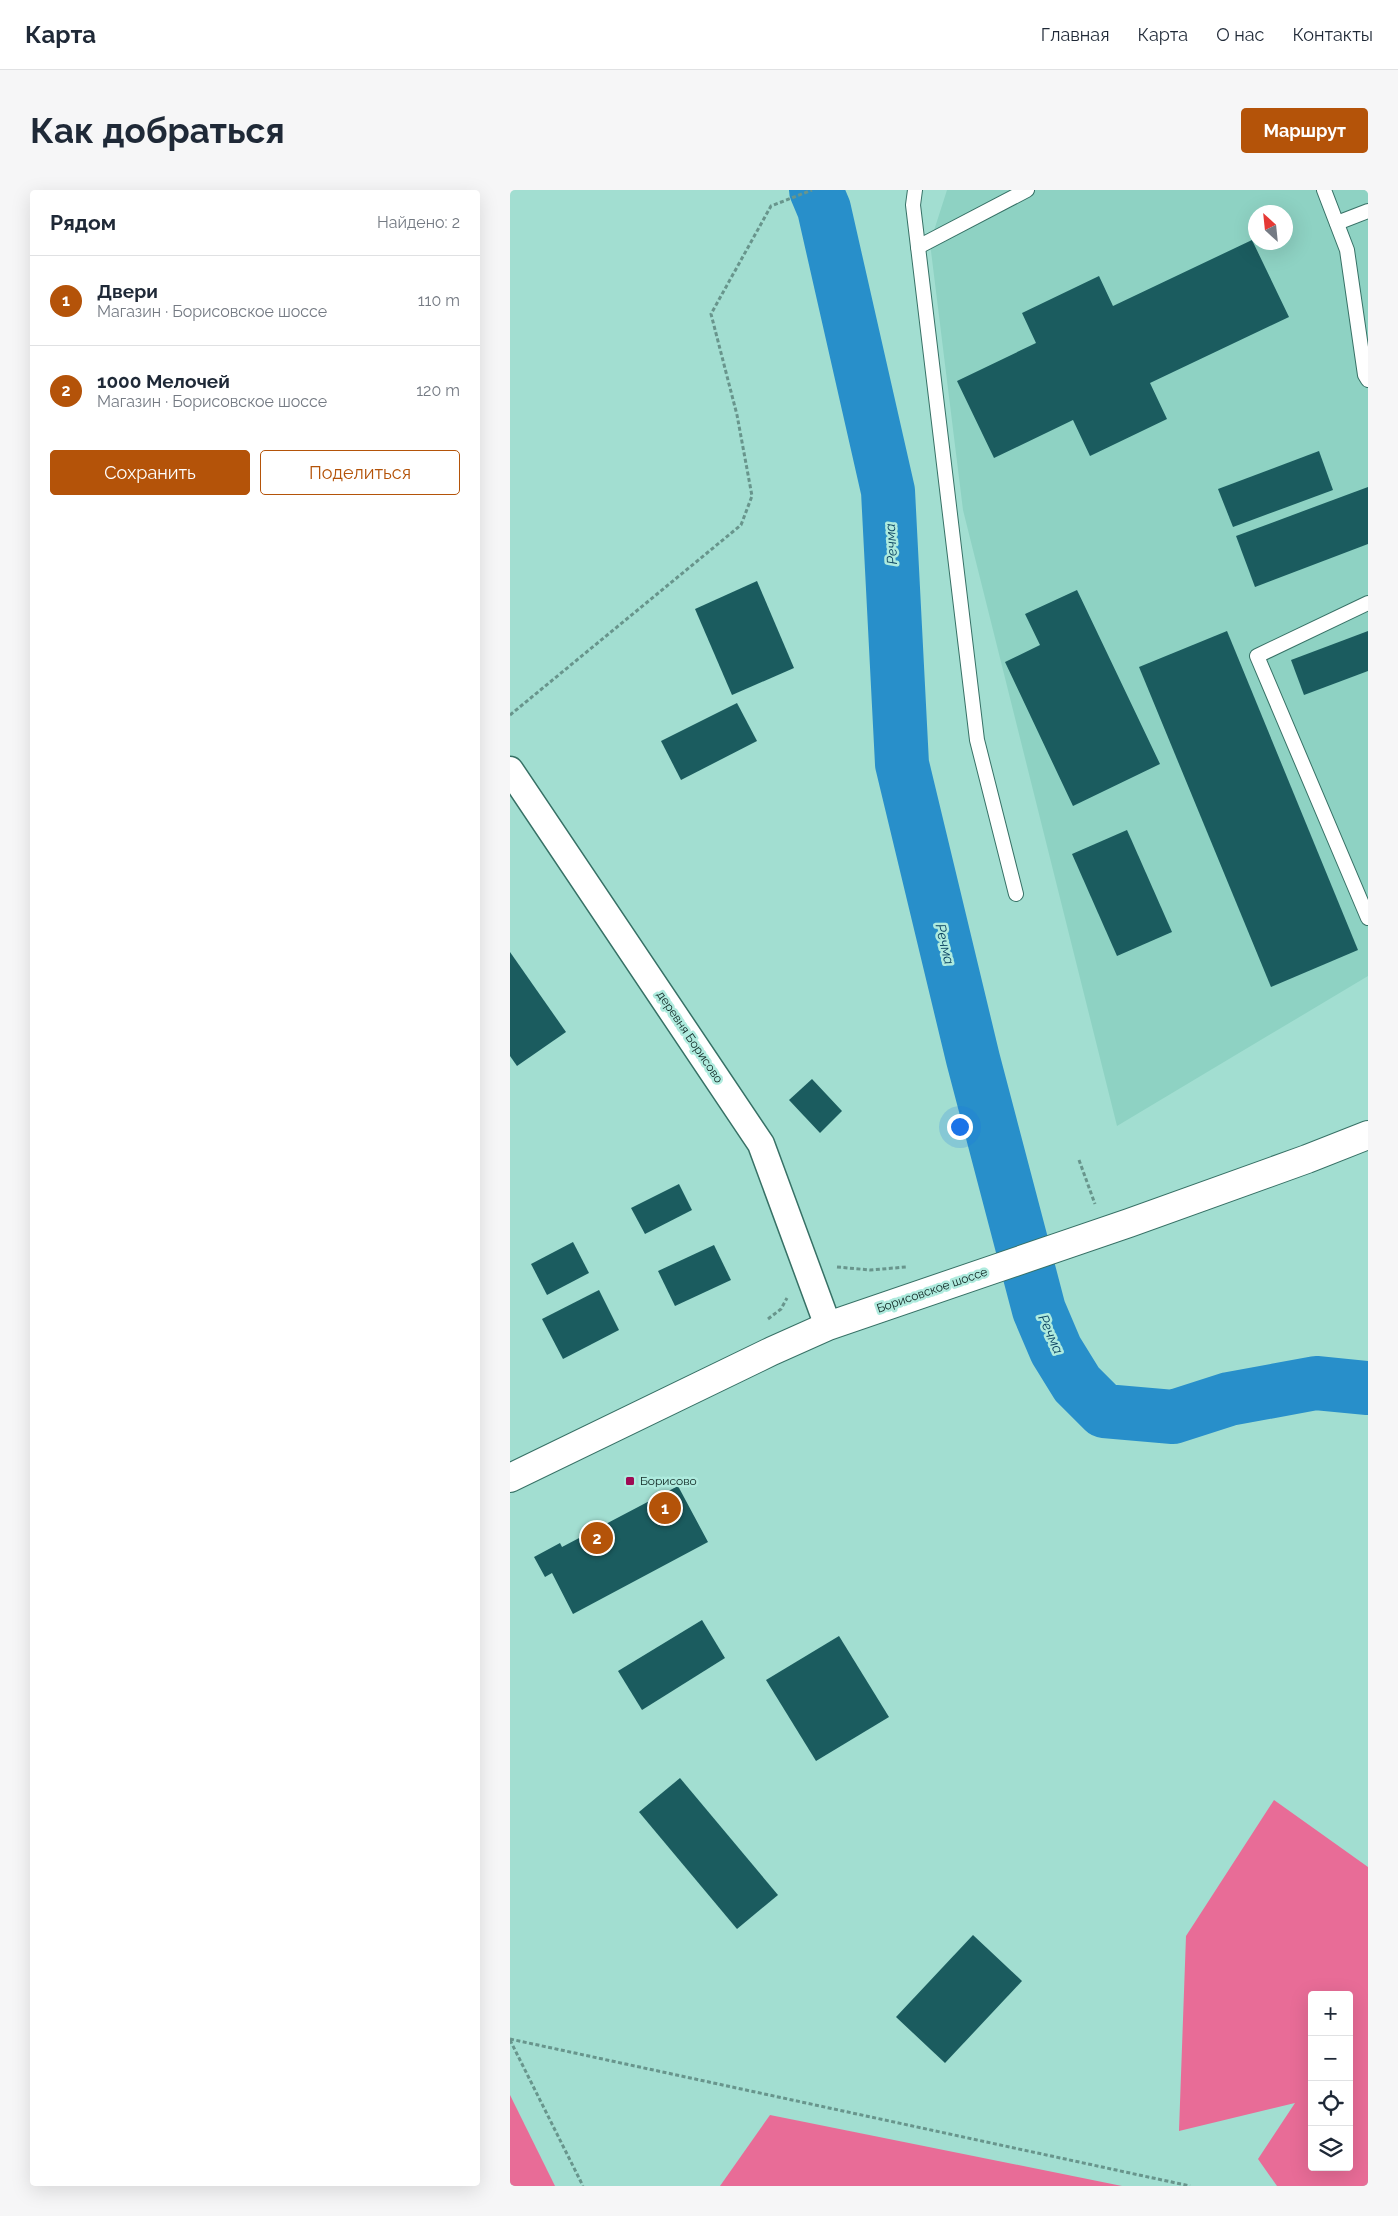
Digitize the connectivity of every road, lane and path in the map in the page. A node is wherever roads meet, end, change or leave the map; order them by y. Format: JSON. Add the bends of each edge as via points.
{"nodes":[{"id":1,"x":812,"y":190,"type":"edge"},
{"id":2,"x":915,"y":190,"type":"edge"},
{"id":3,"x":1027,"y":190,"type":"edge"},
{"id":4,"x":1324,"y":190,"type":"edge"},
{"id":5,"x":1368,"y":211,"type":"edge"},
{"id":6,"x":1337,"y":223,"type":"junction"},
{"id":7,"x":918,"y":247,"type":"junction"},
{"id":8,"x":1368,"y":380,"type":"edge"},
{"id":9,"x":1368,"y":603,"type":"edge"},
{"id":10,"x":510,"y":715,"type":"edge"},
{"id":11,"x":512,"y":778,"type":"edge"},
{"id":12,"x":1016,"y":894,"type":"dead end"},
{"id":13,"x":1368,"y":918,"type":"edge"},
{"id":14,"x":1368,"y":1135,"type":"edge"},
{"id":15,"x":1079,"y":1160,"type":"dead end"},
{"id":16,"x":1096,"y":1206,"type":"dead end"},
{"id":17,"x":804,"y":1262,"type":"junction"},
{"id":18,"x":914,"y":1266,"type":"dead end"},
{"id":19,"x":766,"y":1321,"type":"dead end"},
{"id":20,"x":828,"y":1326,"type":"junction"},
{"id":21,"x":510,"y":1478,"type":"edge"},
{"id":22,"x":510,"y":2040,"type":"edge"},
{"id":23,"x":583,"y":2186,"type":"edge"},
{"id":24,"x":1190,"y":2186,"type":"edge"}],
"edges":[{"from":1,"to":10,"type":"path","via":[[771,206],[711,314],[737,415],[752,496],[741,525]]},
{"from":2,"to":7,"type":"lane","via":[[913,206]]},
{"from":3,"to":7,"type":"lane"},
{"from":4,"to":6,"type":"lane"},
{"from":5,"to":6,"type":"lane"},
{"from":6,"to":8,"type":"lane","via":[[1347,250]]},
{"from":7,"to":12,"type":"lane","via":[[977,740]]},
{"from":9,"to":13,"type":"lane","via":[[1257,656]]},
{"from":11,"to":17,"type":"street","name":"деревня Борисово","via":[[761,1144]]},
{"from":14,"to":20,"type":"main road","name":"Борисовское шоссе","via":[[1307,1160]]},
{"from":15,"to":16,"type":"path"},
{"from":17,"to":18,"type":"path","via":[[870,1270]]},
{"from":17,"to":19,"type":"path","via":[[781,1309]]},
{"from":17,"to":20,"type":"street","name":"деревня Борисово"},
{"from":20,"to":21,"type":"main road","name":"Борисовское шоссе"},
{"from":22,"to":23,"type":"path"},
{"from":22,"to":24,"type":"path"}]}
